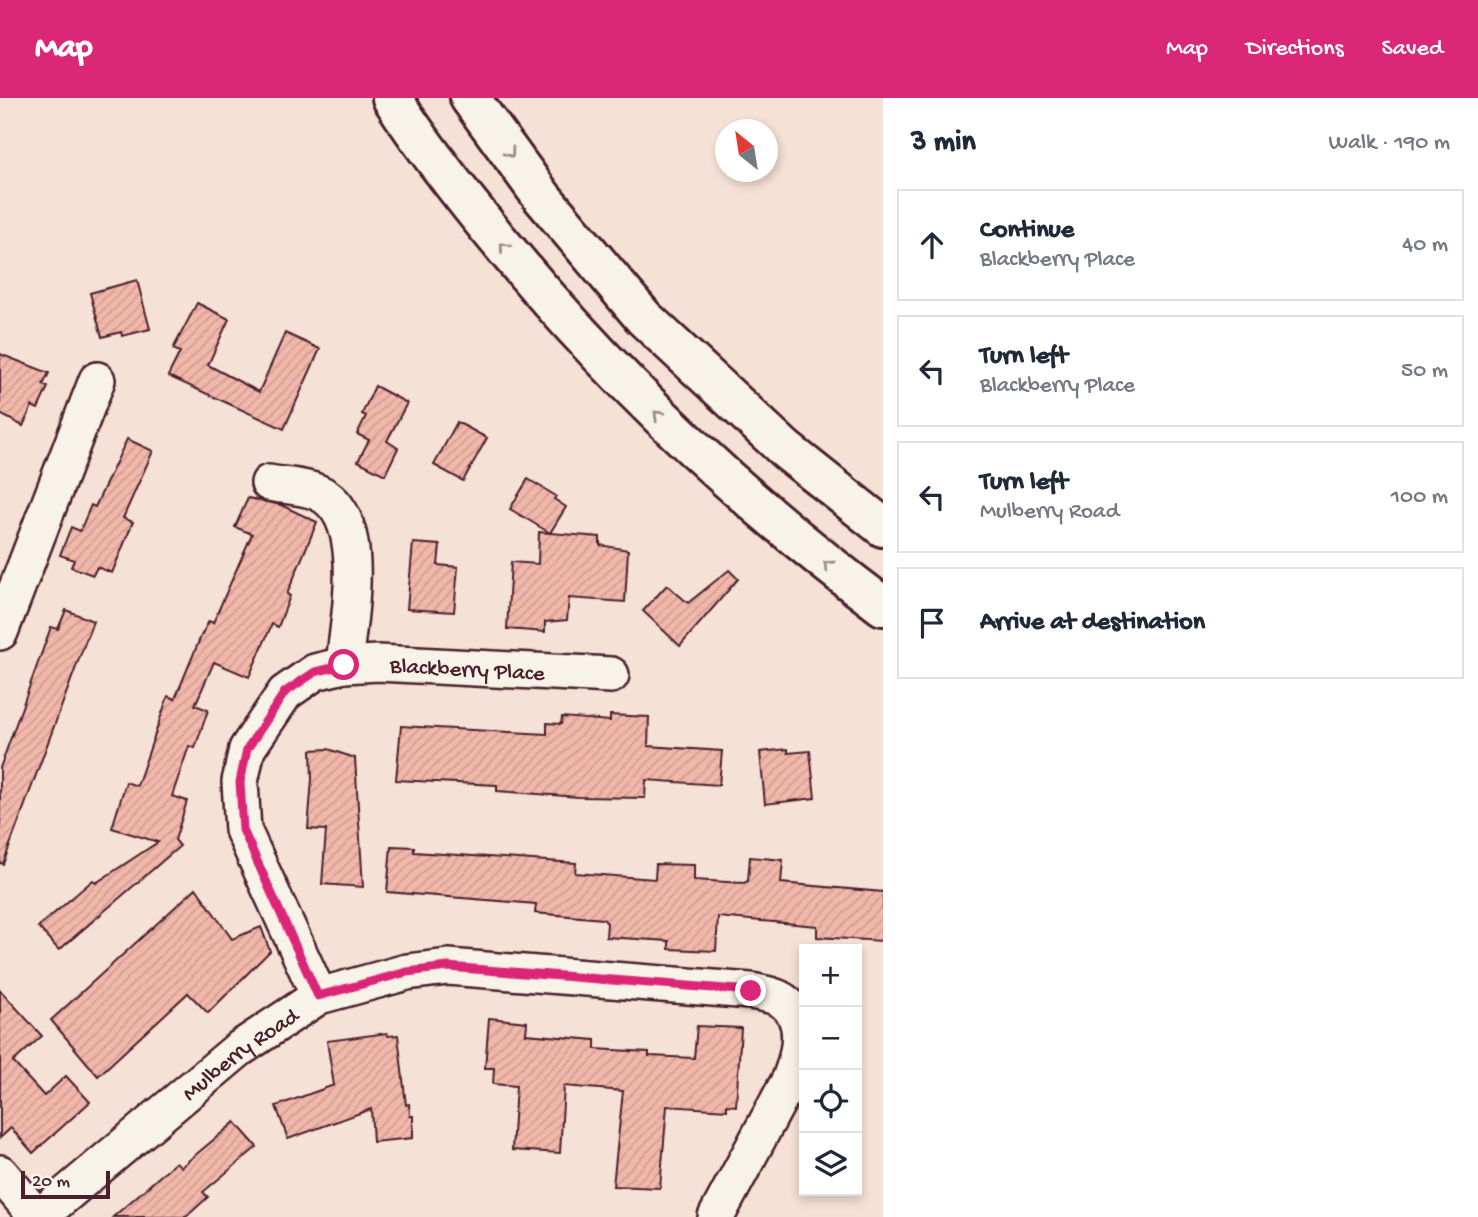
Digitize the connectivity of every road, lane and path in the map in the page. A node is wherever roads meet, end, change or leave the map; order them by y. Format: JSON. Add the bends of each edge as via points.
{"nodes":[{"id":1,"x":392,"y":98,"type":"edge"},
{"id":2,"x":470,"y":98,"type":"edge"},
{"id":3,"x":644,"y":318,"type":"junction"},
{"id":4,"x":97,"y":380,"type":"dead end"},
{"id":5,"x":269,"y":483,"type":"dead end"},
{"id":6,"x":883,"y":492,"type":"edge"},
{"id":7,"x":883,"y":527,"type":"edge"},
{"id":8,"x":883,"y":606,"type":"edge"},
{"id":9,"x":0,"y":632,"type":"edge"},
{"id":10,"x":344,"y":665,"type":"junction"},
{"id":11,"x":611,"y":675,"type":"dead end"},
{"id":12,"x":318,"y":996,"type":"junction"},
{"id":13,"x":0,"y":1173,"type":"edge"},
{"id":14,"x":38,"y":1217,"type":"edge"},
{"id":15,"x":716,"y":1217,"type":"edge"}],
"edges":[{"from":8,"to":1,"type":"highway","one_way":true,"via":[[745,496],[614,373],[467,202]]},
{"from":2,"to":3,"type":"highway","one_way":true,"via":[[542,197]]},
{"from":3,"to":6,"type":"highway"},
{"from":3,"to":7,"type":"highway","via":[[786,450]]},
{"from":4,"to":9,"type":"street"},
{"from":5,"to":10,"type":"street","via":[[319,493],[345,521],[353,574]]},
{"from":10,"to":11,"type":"street","name":"Blackberry Place"},
{"from":10,"to":12,"type":"street","name":"Blackberry Place","via":[[315,672],[285,692],[247,749],[240,782],[243,830]]},
{"from":12,"to":14,"type":"street","name":"Mulberry Road","via":[[239,1049]]},
{"from":12,"to":15,"type":"street","name":"Mulberry Road","via":[[407,972],[448,967],[751,991],[779,999],[798,1024],[799,1055]]},
{"from":13,"to":14,"type":"street"}]}
